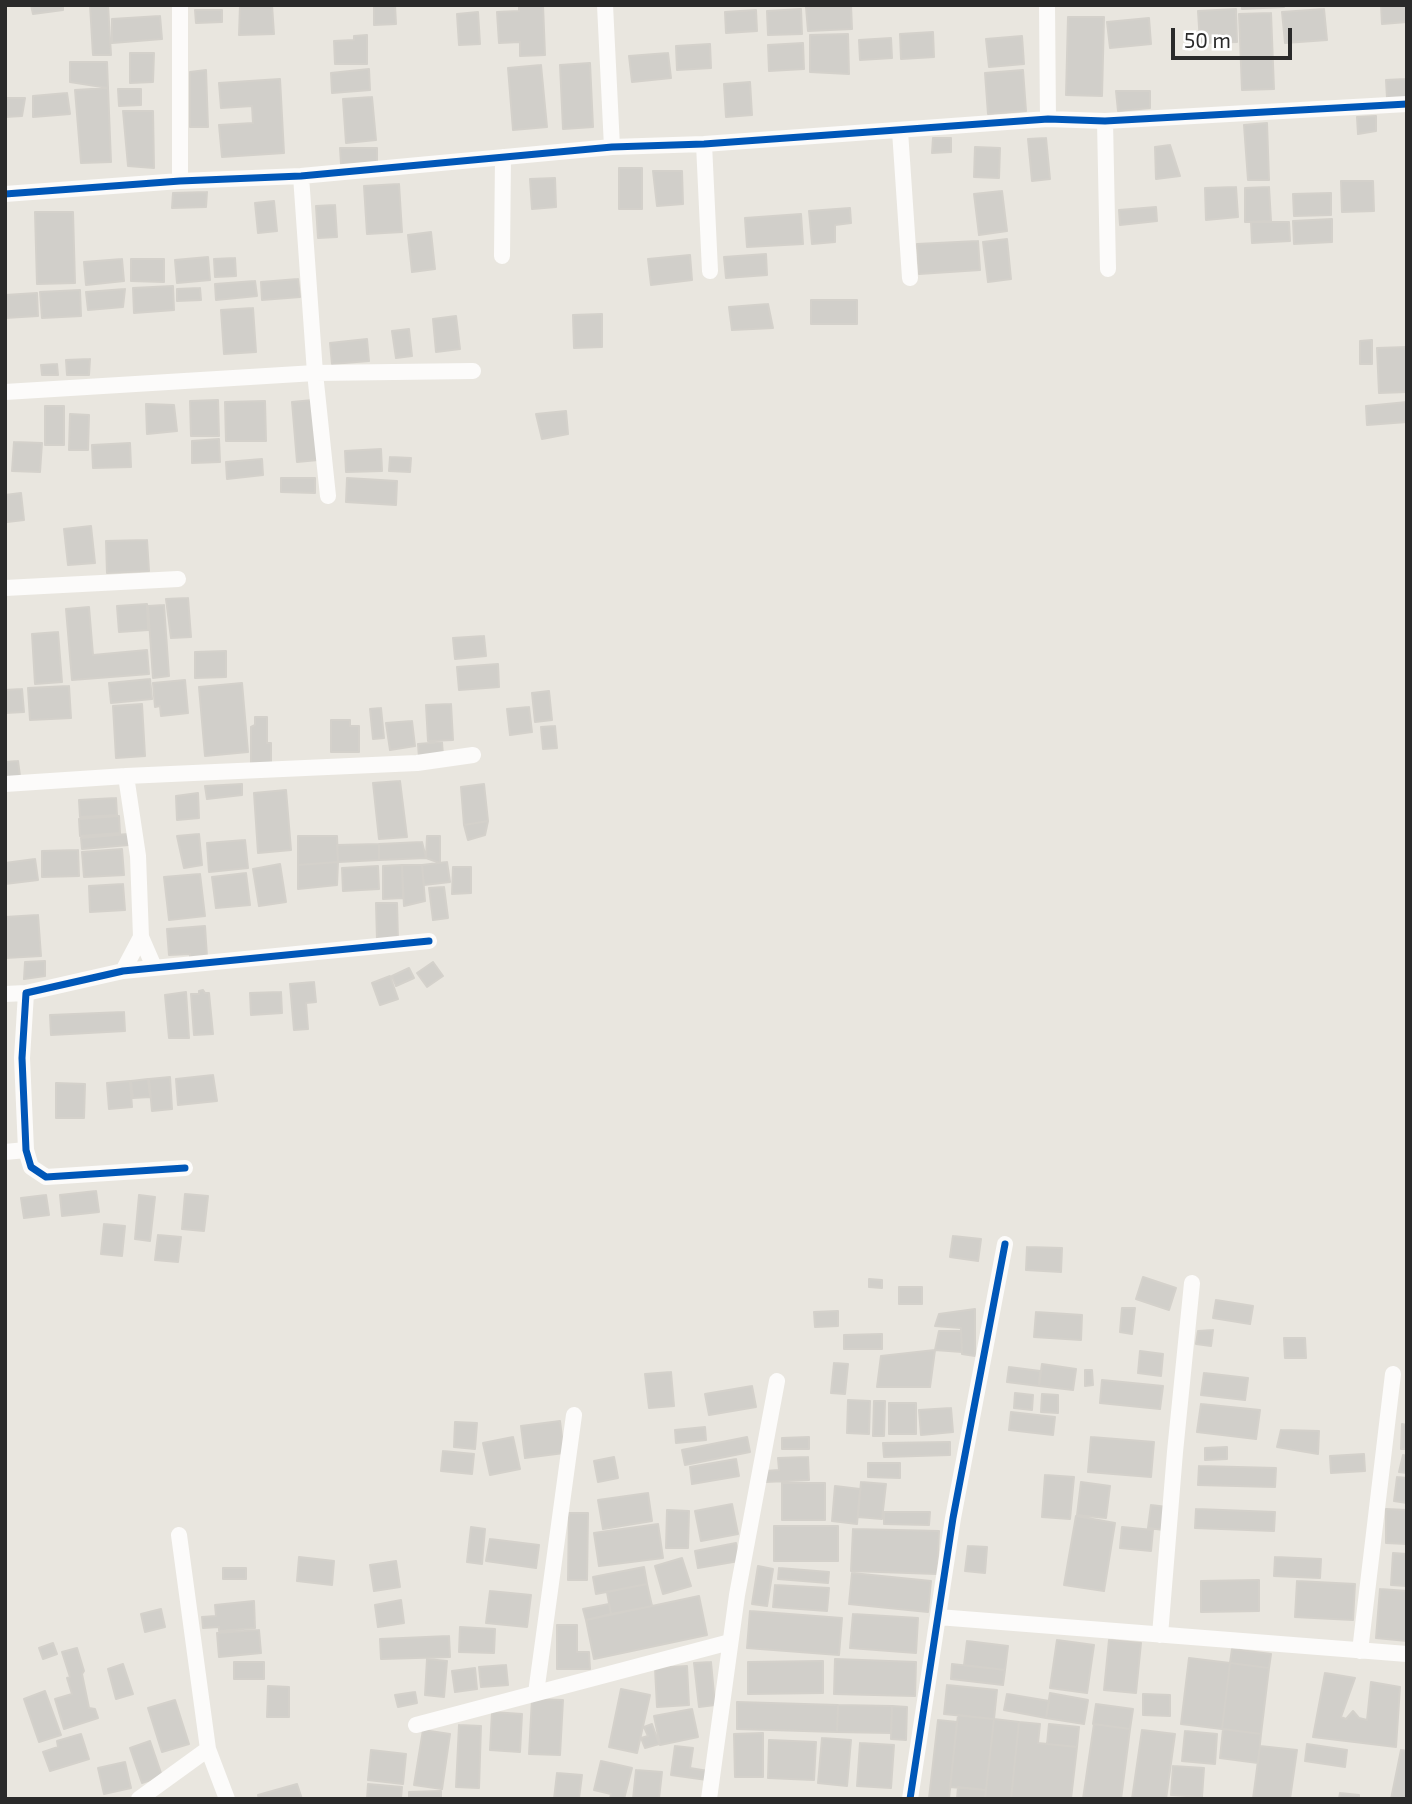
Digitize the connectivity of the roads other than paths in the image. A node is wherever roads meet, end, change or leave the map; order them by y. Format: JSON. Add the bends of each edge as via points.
{"nodes":[{"id":1,"x":180,"y":5,"type":"edge"},
{"id":2,"x":605,"y":5,"type":"edge"},
{"id":3,"x":1047,"y":5,"type":"edge"},
{"id":4,"x":1407,"y":104,"type":"edge"},
{"id":5,"x":1048,"y":119,"type":"junction"},
{"id":6,"x":1105,"y":121,"type":"junction"},
{"id":7,"x":900,"y":131,"type":"junction"},
{"id":8,"x":704,"y":144,"type":"junction"},
{"id":9,"x":612,"y":147,"type":"junction"},
{"id":10,"x":503,"y":157,"type":"junction"},
{"id":11,"x":301,"y":176,"type":"junction"},
{"id":12,"x":180,"y":181,"type":"junction"},
{"id":13,"x":5,"y":194,"type":"edge"},
{"id":14,"x":502,"y":256,"type":"dead end"},
{"id":15,"x":1108,"y":269,"type":"dead end"},
{"id":16,"x":710,"y":271,"type":"dead end"},
{"id":17,"x":910,"y":278,"type":"dead end"},
{"id":18,"x":473,"y":371,"type":"dead end"},
{"id":19,"x":314,"y":373,"type":"junction"},
{"id":20,"x":5,"y":392,"type":"edge"},
{"id":21,"x":328,"y":496,"type":"dead end"},
{"id":22,"x":178,"y":579,"type":"dead end"},
{"id":23,"x":5,"y":588,"type":"edge"},
{"id":24,"x":473,"y":755,"type":"dead end"},
{"id":25,"x":126,"y":776,"type":"junction"},
{"id":26,"x":5,"y":784,"type":"edge"},
{"id":27,"x":141,"y":937,"type":"junction"},
{"id":28,"x":429,"y":941,"type":"dead end"},
{"id":29,"x":154,"y":967,"type":"junction"},
{"id":30,"x":123,"y":971,"type":"junction"},
{"id":31,"x":26,"y":993,"type":"junction"},
{"id":32,"x":5,"y":994,"type":"edge"},
{"id":33,"x":26,"y":1150,"type":"junction"},
{"id":34,"x":5,"y":1152,"type":"edge"},
{"id":35,"x":185,"y":1168,"type":"dead end"},
{"id":36,"x":1005,"y":1244,"type":"dead end"},
{"id":37,"x":1192,"y":1283,"type":"dead end"},
{"id":38,"x":1393,"y":1374,"type":"dead end"},
{"id":39,"x":778,"y":1381,"type":"dead end"},
{"id":40,"x":573,"y":1415,"type":"dead end"},
{"id":41,"x":179,"y":1535,"type":"dead end"},
{"id":42,"x":938,"y":1617,"type":"junction"},
{"id":43,"x":1160,"y":1635,"type":"junction"},
{"id":44,"x":730,"y":1642,"type":"junction"},
{"id":45,"x":1360,"y":1651,"type":"junction"},
{"id":46,"x":1407,"y":1654,"type":"edge"},
{"id":47,"x":536,"y":1693,"type":"junction"},
{"id":48,"x":416,"y":1725,"type":"dead end"},
{"id":49,"x":208,"y":1749,"type":"junction"},
{"id":50,"x":139,"y":1799,"type":"edge"},
{"id":51,"x":227,"y":1799,"type":"edge"},
{"id":52,"x":709,"y":1799,"type":"edge"},
{"id":53,"x":910,"y":1799,"type":"edge"}],
"edges":[{"from":1,"to":12,"type":"street"},
{"from":2,"to":9,"type":"street"},
{"from":3,"to":5,"type":"street"},
{"from":4,"to":6,"type":"street"},
{"from":5,"to":6,"type":"street"},
{"from":5,"to":7,"type":"street"},
{"from":6,"to":15,"type":"street"},
{"from":7,"to":8,"type":"street"},
{"from":7,"to":17,"type":"street"},
{"from":8,"to":9,"type":"street"},
{"from":8,"to":16,"type":"street"},
{"from":9,"to":10,"type":"street"},
{"from":10,"to":11,"type":"street"},
{"from":10,"to":14,"type":"street"},
{"from":11,"to":12,"type":"street"},
{"from":11,"to":19,"type":"street"},
{"from":12,"to":13,"type":"street"},
{"from":18,"to":19,"type":"street"},
{"from":19,"to":20,"type":"street"},
{"from":19,"to":21,"type":"street"},
{"from":22,"to":23,"type":"street"},
{"from":24,"to":25,"type":"street","via":[[417,763]]},
{"from":25,"to":26,"type":"street"},
{"from":25,"to":27,"type":"street","via":[[138,856]]},
{"from":27,"to":29,"type":"street"},
{"from":27,"to":30,"type":"street"},
{"from":28,"to":29,"type":"street"},
{"from":29,"to":30,"type":"street"},
{"from":30,"to":31,"type":"street"},
{"from":31,"to":32,"type":"street"},
{"from":31,"to":33,"type":"street","via":[[22,1058]]},
{"from":33,"to":34,"type":"street"},
{"from":33,"to":35,"type":"street","via":[[31,1167],[46,1177]]},
{"from":36,"to":42,"type":"street"},
{"from":37,"to":43,"type":"street"},
{"from":38,"to":45,"type":"street"},
{"from":39,"to":44,"type":"street"},
{"from":40,"to":47,"type":"street"},
{"from":41,"to":49,"type":"street"},
{"from":42,"to":43,"type":"street"},
{"from":42,"to":53,"type":"street"},
{"from":43,"to":45,"type":"street"},
{"from":44,"to":47,"type":"street"},
{"from":44,"to":52,"type":"street"},
{"from":45,"to":46,"type":"street"},
{"from":47,"to":48,"type":"street"},
{"from":49,"to":50,"type":"street"},
{"from":49,"to":51,"type":"street"}]}
